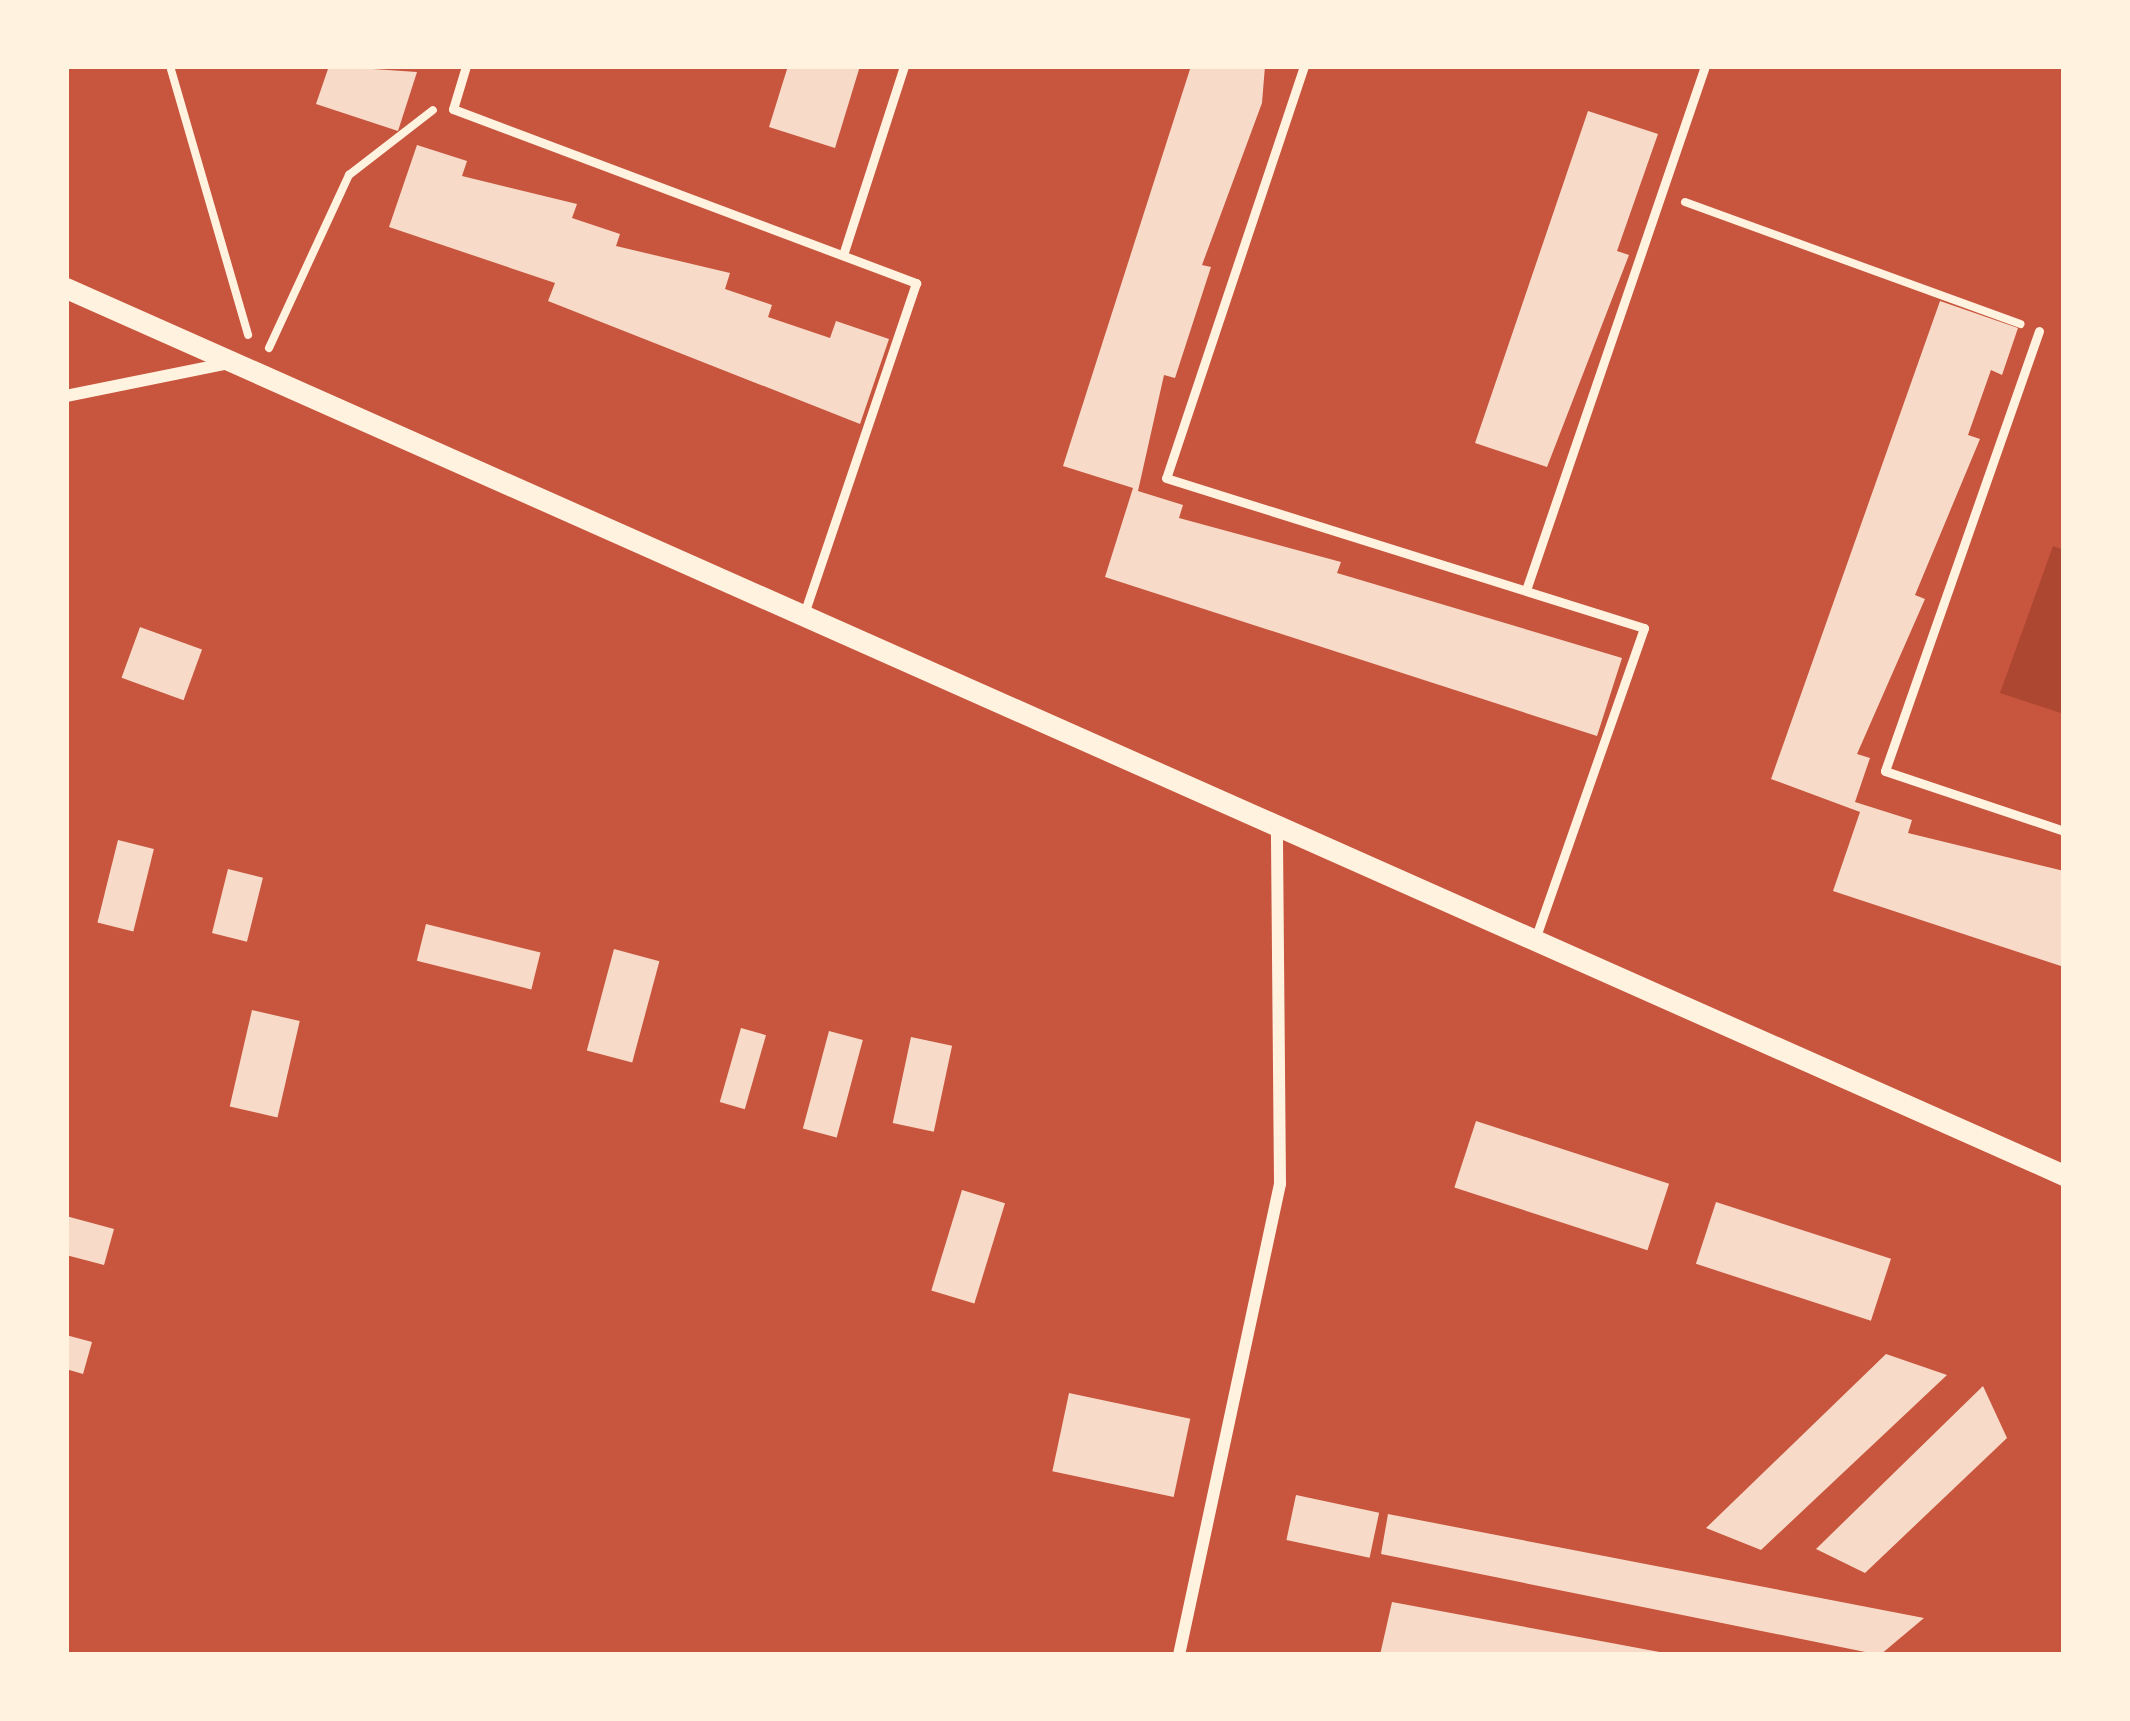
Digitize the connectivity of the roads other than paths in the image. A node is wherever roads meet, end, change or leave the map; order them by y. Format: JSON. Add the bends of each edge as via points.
{"nodes":[{"id":1,"x":466,"y":66,"type":"edge"},
{"id":2,"x":904,"y":66,"type":"edge"},
{"id":3,"x":1304,"y":66,"type":"edge"},
{"id":4,"x":1706,"y":66,"type":"edge"},
{"id":5,"x":843,"y":255,"type":"junction"},
{"id":6,"x":66,"y":288,"type":"edge"},
{"id":7,"x":2039,"y":331,"type":"road end"},
{"id":8,"x":237,"y":361,"type":"junction"},
{"id":9,"x":66,"y":396,"type":"edge"},
{"id":10,"x":1526,"y":590,"type":"junction"},
{"id":11,"x":802,"y":617,"type":"junction"},
{"id":12,"x":2064,"y":831,"type":"edge"},
{"id":13,"x":1277,"y":833,"type":"junction"},
{"id":14,"x":1533,"y":945,"type":"junction"},
{"id":15,"x":2064,"y":1175,"type":"edge"},
{"id":16,"x":1179,"y":1655,"type":"edge"}],
"edges":[{"from":1,"to":5,"type":"lane","via":[[453,109]]},
{"from":2,"to":5,"type":"lane"},
{"from":3,"to":10,"type":"lane","via":[[1166,478]]},
{"from":4,"to":10,"type":"lane"},
{"from":5,"to":11,"type":"lane","via":[[916,283]]},
{"from":6,"to":8,"type":"street"},
{"from":7,"to":12,"type":"lane","via":[[1885,771]]},
{"from":8,"to":9,"type":"street"},
{"from":8,"to":11,"type":"street"},
{"from":10,"to":14,"type":"lane","via":[[1644,628]]},
{"from":11,"to":13,"type":"street"},
{"from":13,"to":14,"type":"street"},
{"from":13,"to":16,"type":"street","via":[[1280,1184]]},
{"from":14,"to":15,"type":"street"}]}
